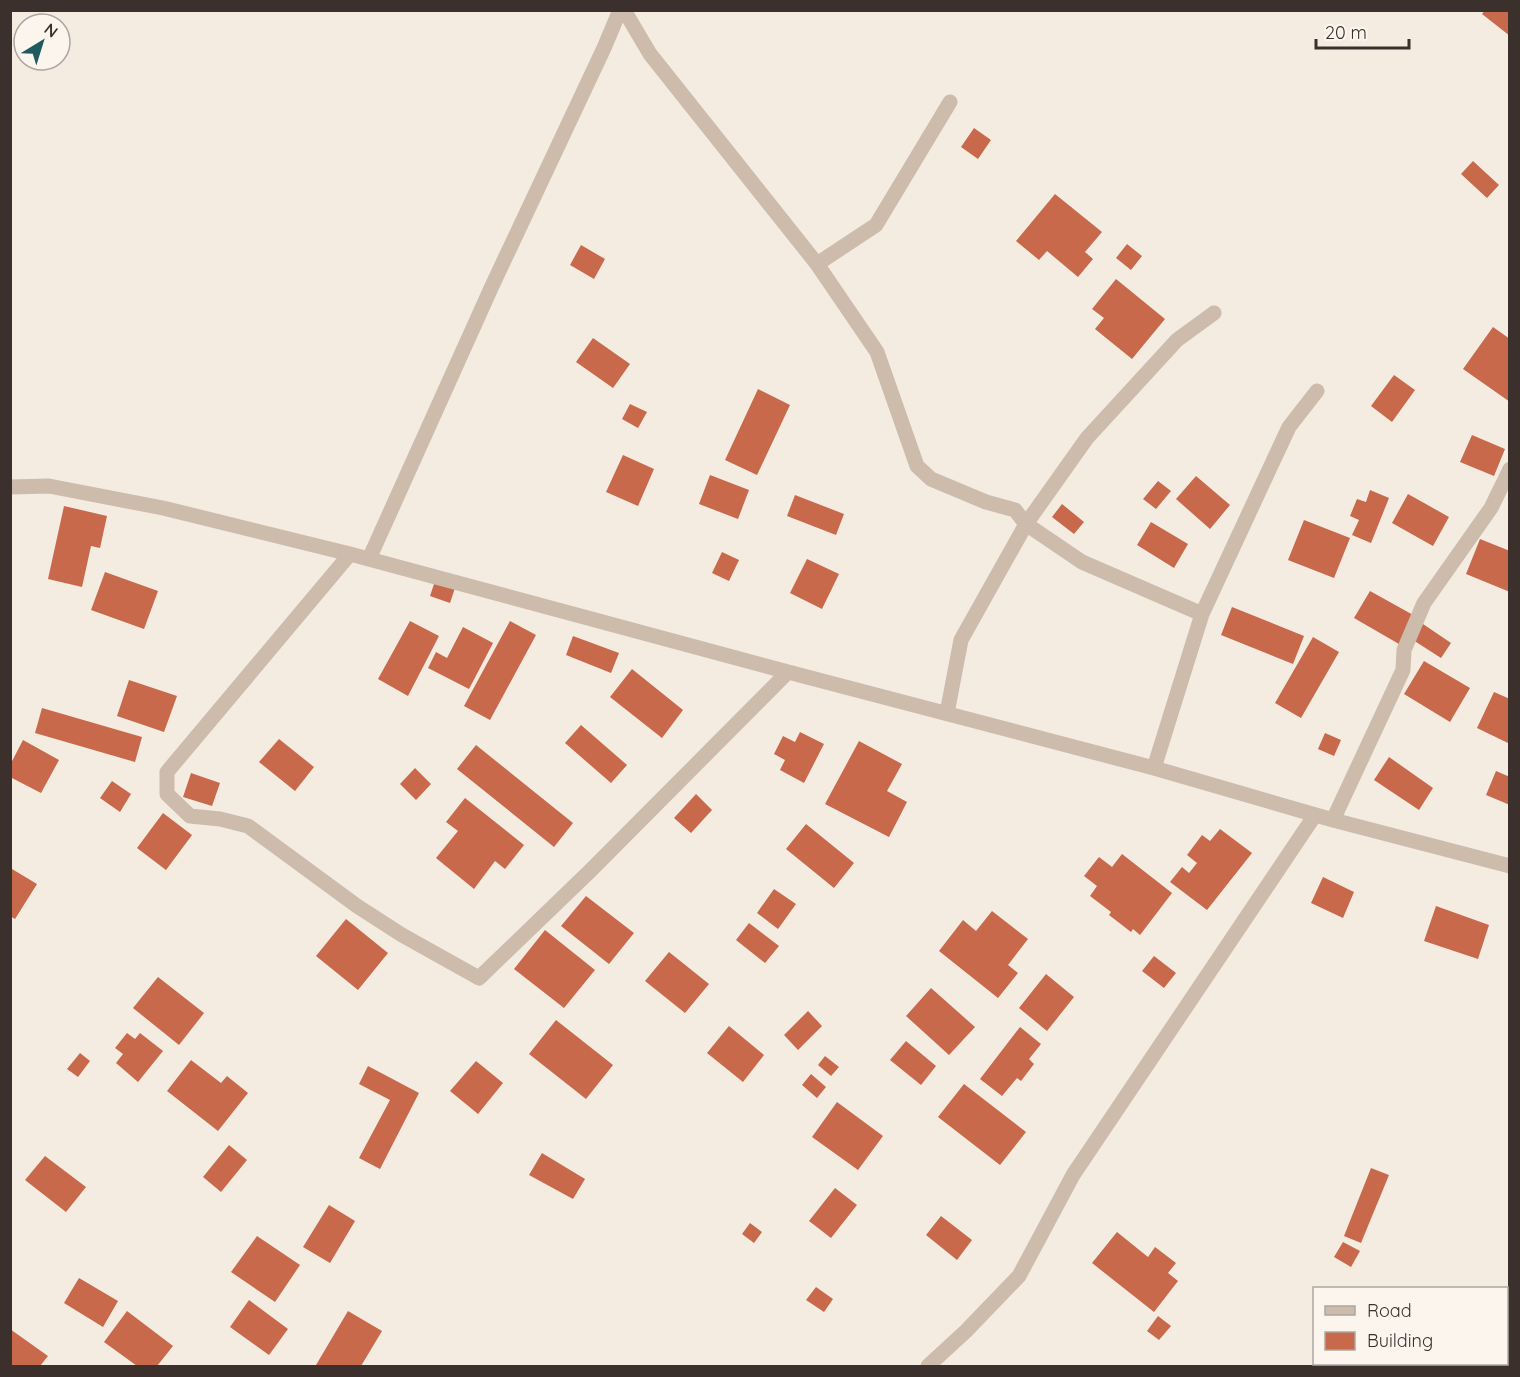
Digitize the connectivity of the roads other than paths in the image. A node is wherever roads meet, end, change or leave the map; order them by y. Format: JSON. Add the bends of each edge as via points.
{"nodes":[{"id":1,"x":622,"y":10,"type":"edge"},
{"id":2,"x":950,"y":102,"type":"dead end"},
{"id":3,"x":817,"y":264,"type":"junction"},
{"id":4,"x":1214,"y":313,"type":"dead end"},
{"id":5,"x":1317,"y":391,"type":"dead end"},
{"id":6,"x":1509,"y":469,"type":"edge"},
{"id":7,"x":10,"y":487,"type":"edge"},
{"id":8,"x":1026,"y":524,"type":"junction"},
{"id":9,"x":350,"y":554,"type":"junction"},
{"id":10,"x":369,"y":559,"type":"junction"},
{"id":11,"x":1202,"y":614,"type":"junction"},
{"id":12,"x":788,"y":672,"type":"junction"},
{"id":13,"x":947,"y":713,"type":"junction"},
{"id":14,"x":1154,"y":768,"type":"junction"},
{"id":15,"x":1315,"y":814,"type":"junction"},
{"id":16,"x":1333,"y":820,"type":"junction"},
{"id":17,"x":1509,"y":866,"type":"edge"},
{"id":18,"x":928,"y":1366,"type":"edge"}],
"edges":[{"from":1,"to":3,"type":"street","via":[[650,54]]},
{"from":1,"to":10,"type":"street"},
{"from":2,"to":3,"type":"street","via":[[876,225]]},
{"from":3,"to":8,"type":"street","via":[[877,352],[918,466],[931,479],[1015,510]]},
{"from":4,"to":8,"type":"street","via":[[1177,340],[1088,438]]},
{"from":5,"to":11,"type":"street","via":[[1289,427]]},
{"from":6,"to":16,"type":"street","via":[[1491,508],[1424,603],[1404,650],[1403,670]]},
{"from":7,"to":9,"type":"street","via":[[49,486],[164,508]]},
{"from":8,"to":11,"type":"street","via":[[1082,562]]},
{"from":8,"to":13,"type":"street","via":[[961,640]]},
{"from":9,"to":10,"type":"street"},
{"from":9,"to":12,"type":"street","via":[[167,772],[167,794],[190,816],[248,826],[393,930],[479,978]]},
{"from":10,"to":12,"type":"street"},
{"from":11,"to":14,"type":"street"},
{"from":12,"to":13,"type":"street"},
{"from":13,"to":14,"type":"street"},
{"from":14,"to":15,"type":"street"},
{"from":15,"to":16,"type":"street"},
{"from":15,"to":18,"type":"street","via":[[1072,1175],[1019,1276]]},
{"from":16,"to":17,"type":"street"}]}
